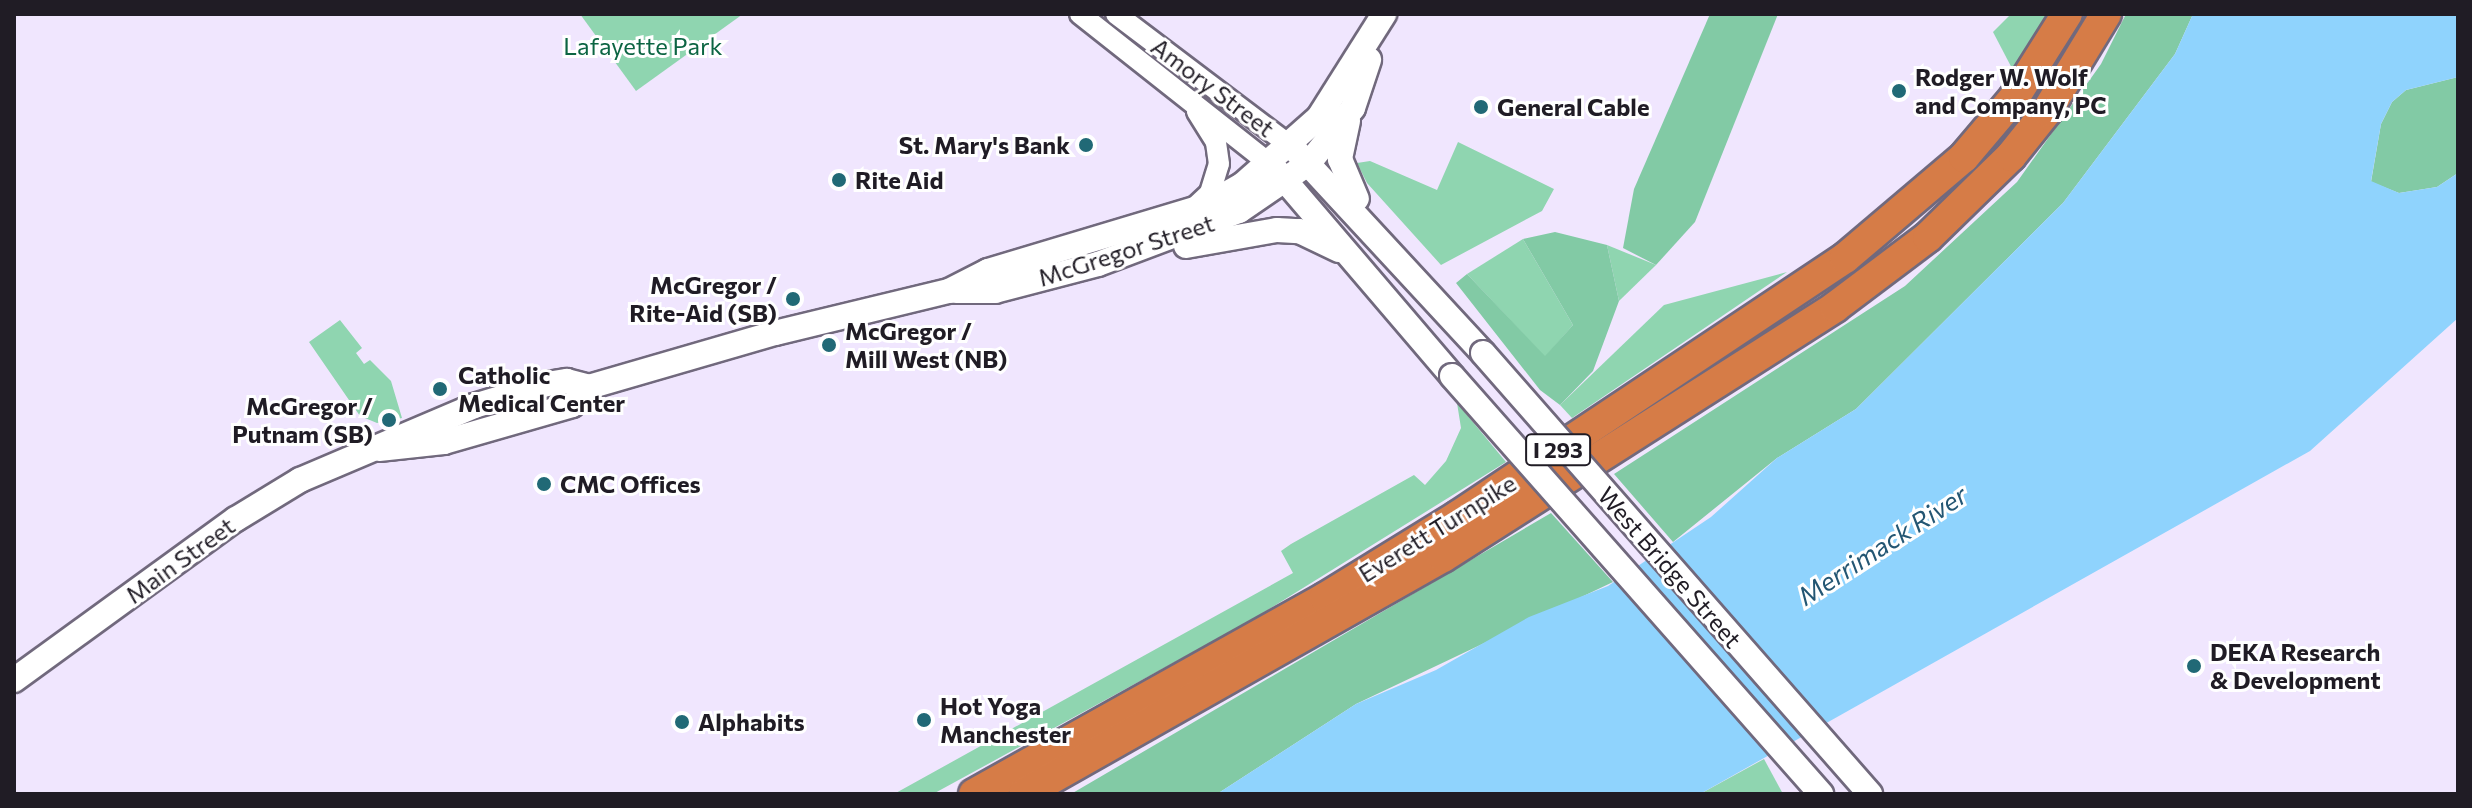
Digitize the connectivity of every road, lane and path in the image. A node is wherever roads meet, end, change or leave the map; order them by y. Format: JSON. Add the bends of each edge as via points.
{"nodes":[{"id":1,"x":1080,"y":14,"type":"edge"},
{"id":2,"x":1116,"y":14,"type":"edge"},
{"id":3,"x":1384,"y":14,"type":"edge"},
{"id":4,"x":2067,"y":14,"type":"edge"},
{"id":5,"x":2106,"y":14,"type":"edge"},
{"id":6,"x":1148,"y":63,"type":"junction"},
{"id":7,"x":1353,"y":108,"type":"junction"},
{"id":8,"x":1289,"y":145,"type":"junction"},
{"id":9,"x":1269,"y":163,"type":"junction"},
{"id":10,"x":1309,"y":163,"type":"junction"},
{"id":11,"x":1286,"y":181,"type":"junction"},
{"id":12,"x":1180,"y":215,"type":"junction"},
{"id":13,"x":1395,"y":253,"type":"junction"},
{"id":14,"x":1098,"y":264,"type":"junction"},
{"id":15,"x":1362,"y":267,"type":"junction"},
{"id":16,"x":949,"y":291,"type":"junction"},
{"id":17,"x":368,"y":453,"type":"joint"},
{"id":18,"x":14,"y":680,"type":"edge"},
{"id":19,"x":974,"y":794,"type":"edge"},
{"id":20,"x":1024,"y":794,"type":"edge"},
{"id":21,"x":1821,"y":794,"type":"edge"},
{"id":22,"x":1870,"y":794,"type":"edge"}],
"edges":[{"from":1,"to":6,"type":"street","name":"Amory Street"},
{"from":2,"to":8,"type":"street","name":"Amory Street"},
{"from":3,"to":7,"type":"main road","name":"McGregor Street"},
{"from":3,"to":8,"type":"main road","name":"McGregor Street","via":[[1339,91]]},
{"from":4,"to":19,"type":"highway","name":"Everett Turnpike","number":"I 293","via":[[1990,128],[1936,184],[1845,258],[1339,590]]},
{"from":5,"to":20,"type":"highway","name":"Everett Turnpike","number":"I 293","via":[[2047,111],[2011,156],[1928,237],[1848,298],[1443,557]]},
{"from":6,"to":9,"type":"street","name":"Amory Street"},
{"from":6,"to":12,"type":"street","name":"Amory Street","via":[[1206,122],[1219,156],[1215,183],[1205,201]]},
{"from":7,"to":10,"type":"main road","name":"McGregor Street"},
{"from":7,"to":13,"type":"main road","via":[[1340,150],[1344,179]]},
{"from":8,"to":9,"type":"main road","name":"McGregor Street"},
{"from":8,"to":10,"type":"main road","name":"Amory Street"},
{"from":9,"to":11,"type":"main road","name":"West Bridge Street"},
{"from":9,"to":12,"type":"main road","name":"McGregor Street","via":[[1224,196]]},
{"from":10,"to":11,"type":"main road","name":"McGregor Street"},
{"from":10,"to":13,"type":"main road","name":"West Bridge Street"},
{"from":11,"to":14,"type":"main road","name":"McGregor Street","via":[[1239,211],[1187,234]]},
{"from":11,"to":15,"type":"main road","name":"West Bridge Street"},
{"from":12,"to":16,"type":"main road","name":"McGregor Street","via":[[988,271]]},
{"from":13,"to":22,"type":"main road","name":"West Bridge Street","bridge":true},
{"from":14,"to":15,"type":"main road","via":[[1277,230],[1319,238]]},
{"from":14,"to":16,"type":"main road","name":"McGregor Street","via":[[995,291]]},
{"from":15,"to":21,"type":"main road","name":"West Bridge Street","bridge":true},
{"from":16,"to":17,"type":"main road","name":"McGregor Street","via":[[775,333],[589,387],[567,381],[474,406]]},
{"from":17,"to":18,"type":"main road","name":"Main Street","via":[[270,496]]}]}
